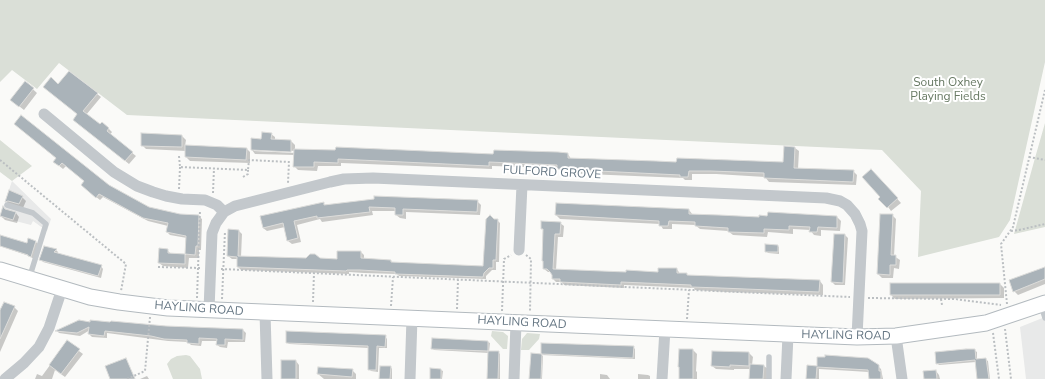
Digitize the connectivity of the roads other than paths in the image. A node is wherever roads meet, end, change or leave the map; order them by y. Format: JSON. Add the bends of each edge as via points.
{"nodes":[{"id":1,"x":44,"y":114,"type":"dead end"},
{"id":2,"x":522,"y":185,"type":"junction"},
{"id":3,"x":7,"y":205,"type":"dead end"},
{"id":4,"x":224,"y":212,"type":"junction"},
{"id":5,"x":519,"y":250,"type":"road end"},
{"id":6,"x":0,"y":270,"type":"edge"},
{"id":7,"x":29,"y":279,"type":"junction"},
{"id":8,"x":62,"y":289,"type":"junction"},
{"id":9,"x":1044,"y":309,"type":"edge"},
{"id":10,"x":209,"y":310,"type":"junction"},
{"id":11,"x":265,"y":313,"type":"junction"},
{"id":12,"x":412,"y":318,"type":"junction"},
{"id":13,"x":516,"y":323,"type":"junction"},
{"id":14,"x":665,"y":329,"type":"junction"},
{"id":15,"x":788,"y":335,"type":"junction"},
{"id":16,"x":896,"y":336,"type":"junction"},
{"id":17,"x":856,"y":337,"type":"junction"},
{"id":18,"x":768,"y":357,"type":"dead end"},
{"id":19,"x":5,"y":379,"type":"edge"},
{"id":20,"x":267,"y":379,"type":"edge"},
{"id":21,"x":410,"y":379,"type":"edge"},
{"id":22,"x":514,"y":379,"type":"edge"},
{"id":23,"x":662,"y":379,"type":"edge"},
{"id":24,"x":768,"y":379,"type":"edge"},
{"id":25,"x":786,"y":379,"type":"edge"},
{"id":26,"x":902,"y":379,"type":"edge"}],
"edges":[{"from":1,"to":4,"type":"street","via":[[123,178],[153,192],[179,198],[201,199]]},
{"from":2,"to":4,"type":"street","name":"FULFORD GROVE","via":[[355,178],[288,192],[235,206]]},
{"from":2,"to":5,"type":"street"},
{"from":2,"to":17,"type":"street","name":"FULFORD GROVE","via":[[840,201],[855,214],[862,237]]},
{"from":3,"to":7,"type":"lane","via":[[33,213],[46,224]]},
{"from":4,"to":10,"type":"street","via":[[212,233]]},
{"from":6,"to":7,"type":"street","name":"HAYLING ROAD"},
{"from":7,"to":8,"type":"street","name":"HAYLING ROAD"},
{"from":8,"to":10,"type":"street","name":"HAYLING ROAD","via":[[119,302]]},
{"from":8,"to":19,"type":"street","via":[[49,328],[39,347]]},
{"from":9,"to":16,"type":"street","name":"HAYLING ROAD","via":[[986,323]]},
{"from":10,"to":11,"type":"street","name":"HAYLING ROAD"},
{"from":11,"to":12,"type":"street","name":"HAYLING ROAD"},
{"from":11,"to":20,"type":"street"},
{"from":12,"to":13,"type":"street","name":"HAYLING ROAD"},
{"from":12,"to":21,"type":"street"},
{"from":13,"to":14,"type":"street","name":"HAYLING ROAD"},
{"from":13,"to":22,"type":"street"},
{"from":14,"to":15,"type":"street","name":"HAYLING ROAD"},
{"from":14,"to":23,"type":"street"},
{"from":15,"to":17,"type":"street","name":"HAYLING ROAD"},
{"from":15,"to":25,"type":"street"},
{"from":16,"to":17,"type":"street","name":"HAYLING ROAD"},
{"from":16,"to":26,"type":"street"},
{"from":18,"to":24,"type":"lane"}]}
